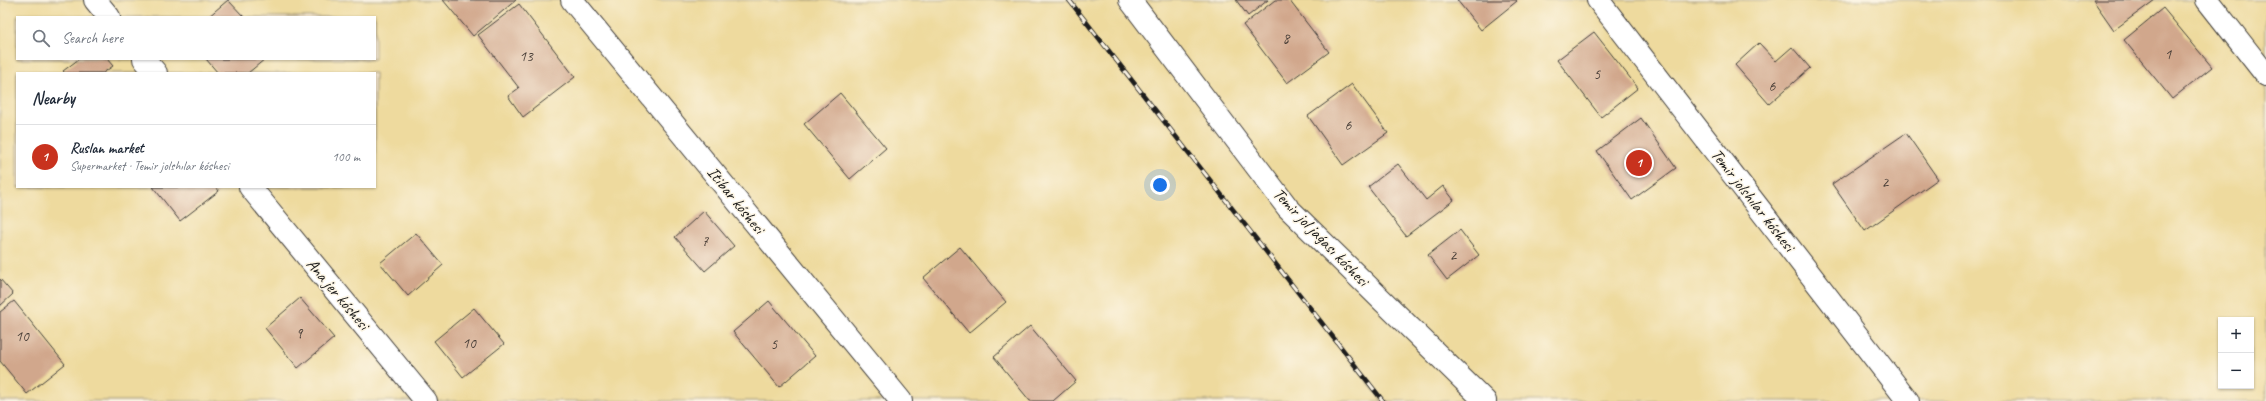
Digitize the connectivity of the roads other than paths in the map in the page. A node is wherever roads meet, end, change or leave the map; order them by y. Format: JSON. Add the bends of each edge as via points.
{"nodes":[{"id":1,"x":95,"y":0,"type":"edge"},
{"id":2,"x":572,"y":0,"type":"edge"},
{"id":3,"x":1130,"y":0,"type":"edge"},
{"id":4,"x":1598,"y":0,"type":"edge"},
{"id":5,"x":2207,"y":0,"type":"edge"},
{"id":6,"x":108,"y":16,"type":"edge"},
{"id":7,"x":145,"y":60,"type":"edge"},
{"id":8,"x":155,"y":72,"type":"edge"},
{"id":9,"x":2266,"y":75,"type":"edge"},
{"id":10,"x":251,"y":188,"type":"edge"},
{"id":11,"x":426,"y":401,"type":"edge"},
{"id":12,"x":901,"y":401,"type":"edge"},
{"id":13,"x":1485,"y":401,"type":"edge"},
{"id":14,"x":1908,"y":401,"type":"edge"}],
"edges":[{"from":1,"to":6,"type":"street"},
{"from":2,"to":12,"type":"street","name":"Itibar kóshesi"},
{"from":3,"to":13,"type":"street","name":"Temir jol jaǵası kóshesi","via":[[1288,208]]},
{"from":4,"to":14,"type":"street","name":"Temir jolshılar kóshesi"},
{"from":5,"to":9,"type":"street"},
{"from":7,"to":8,"type":"street"},
{"from":10,"to":11,"type":"street","name":"Ana jer kóshesi"}]}
